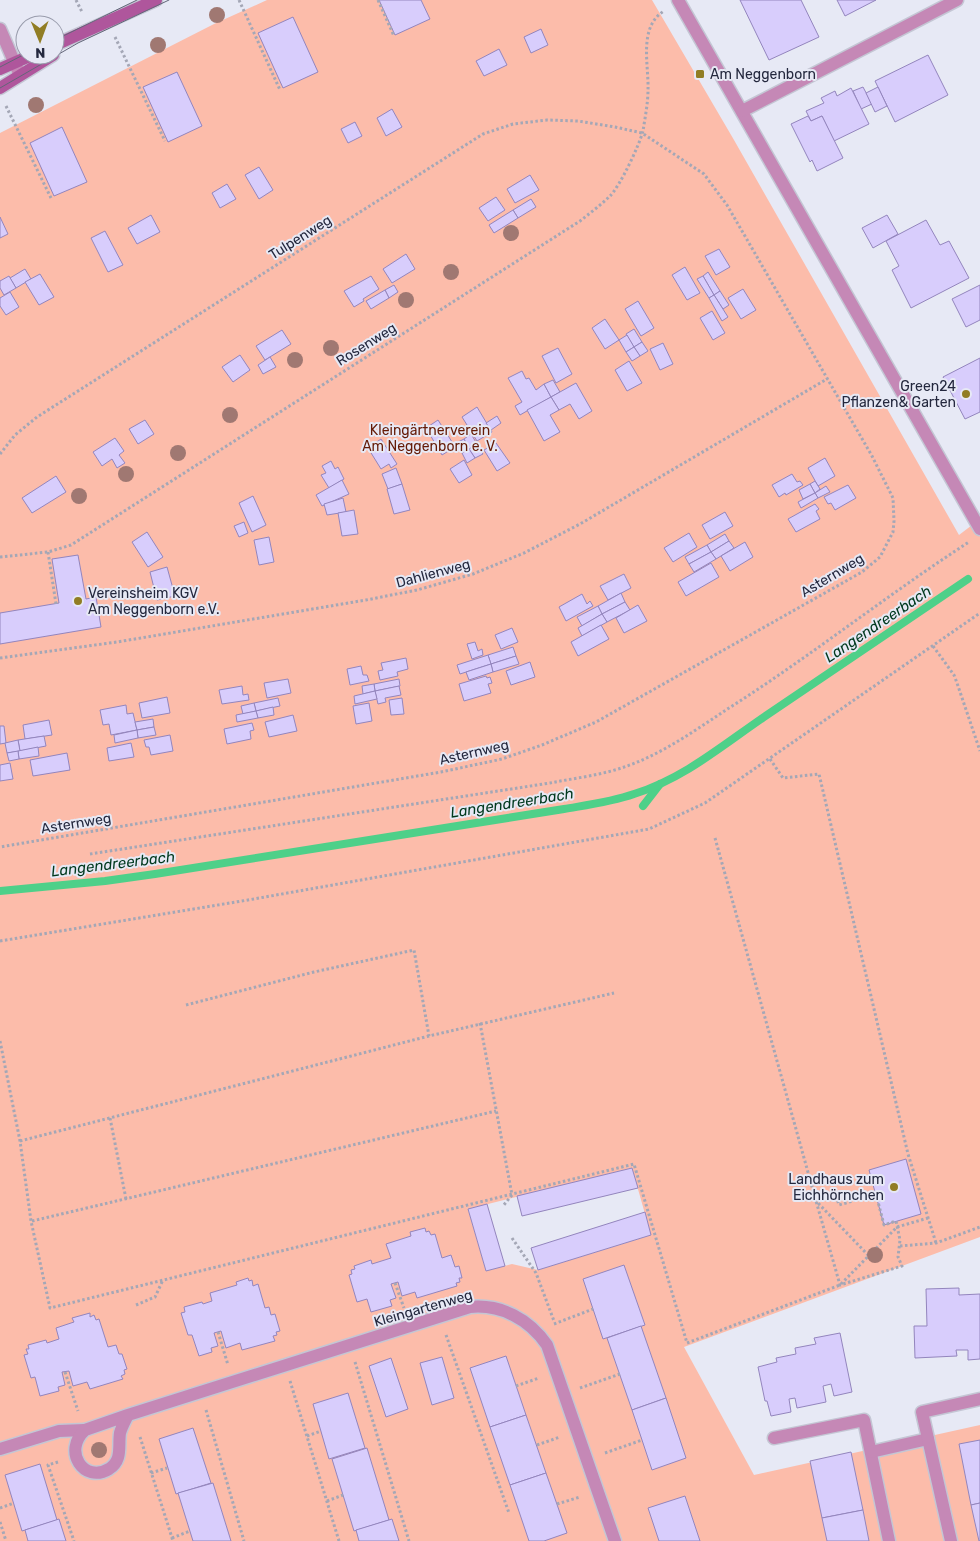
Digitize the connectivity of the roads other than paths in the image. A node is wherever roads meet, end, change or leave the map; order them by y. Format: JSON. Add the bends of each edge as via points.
{"nodes":[{"id":1,"x":156,"y":0,"type":"edge"},
{"id":2,"x":957,"y":0,"type":"edge"},
{"id":3,"x":679,"y":1,"type":"edge"},
{"id":4,"x":939,"y":4,"type":"edge"},
{"id":5,"x":111,"y":20,"type":"junction"},
{"id":6,"x":0,"y":29,"type":"edge"},
{"id":7,"x":65,"y":41,"type":"edge"},
{"id":8,"x":65,"y":47,"type":"edge"},
{"id":9,"x":15,"y":63,"type":"joint"},
{"id":10,"x":16,"y":65,"type":"edge"},
{"id":11,"x":36,"y":65,"type":"edge"},
{"id":12,"x":0,"y":69,"type":"edge"},
{"id":13,"x":20,"y":75,"type":"junction"},
{"id":14,"x":0,"y":88,"type":"edge"},
{"id":15,"x":742,"y":111,"type":"junction"},
{"id":16,"x":977,"y":534,"type":"edge"},
{"id":17,"x":980,"y":1399,"type":"edge"},
{"id":18,"x":130,"y":1414,"type":"junction"},
{"id":19,"x":84,"y":1430,"type":"junction"},
{"id":20,"x":774,"y":1438,"type":"dead end"},
{"id":21,"x":928,"y":1440,"type":"junction"},
{"id":22,"x":0,"y":1449,"type":"edge"},
{"id":23,"x":870,"y":1452,"type":"junction"},
{"id":24,"x":615,"y":1541,"type":"edge"},
{"id":25,"x":889,"y":1541,"type":"edge"},
{"id":26,"x":951,"y":1541,"type":"edge"}],
"edges":[{"from":1,"to":5,"type":"main road"},
{"from":2,"to":4,"type":"street"},
{"from":3,"to":15,"type":"street"},
{"from":4,"to":15,"type":"street"},
{"from":5,"to":7,"type":"main road"},
{"from":5,"to":8,"type":"main road"},
{"from":6,"to":9,"type":"street"},
{"from":9,"to":12,"type":"main road"},
{"from":10,"to":13,"type":"street"},
{"from":11,"to":13,"type":"main road"},
{"from":13,"to":14,"type":"main road"},
{"from":15,"to":16,"type":"street"},
{"from":17,"to":21,"type":"street","via":[[922,1412]]},
{"from":18,"to":19,"type":"street","name":"Kleingartenweg"},
{"from":18,"to":19,"type":"street","via":[[120,1435],[118,1460],[107,1470],[92,1472],[75,1457],[75,1444]]},
{"from":18,"to":24,"type":"street","name":"Kleingartenweg","via":[[439,1316],[470,1307],[492,1308],[532,1326],[547,1345]]},
{"from":19,"to":22,"type":"street","name":"Kleingartenweg","via":[[60,1431]]},
{"from":20,"to":23,"type":"street","via":[[864,1420]]},
{"from":21,"to":23,"type":"street"},
{"from":21,"to":26,"type":"street"},
{"from":23,"to":25,"type":"street"}]}
